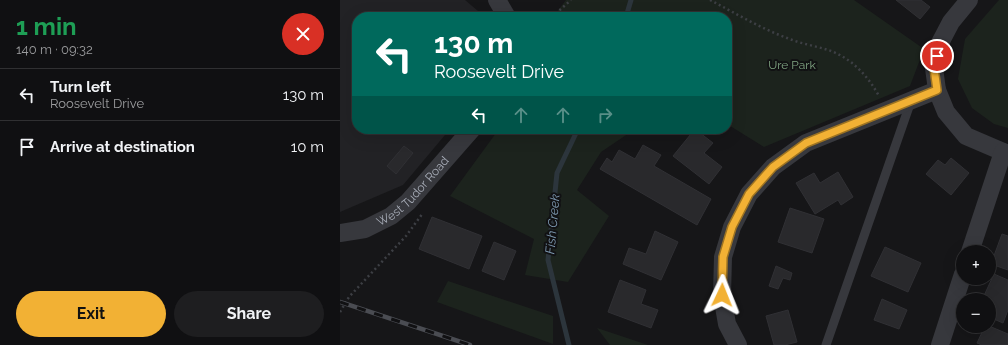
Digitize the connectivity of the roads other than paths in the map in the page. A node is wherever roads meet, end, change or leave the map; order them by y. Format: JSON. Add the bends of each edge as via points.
{"nodes":[{"id":1,"x":497,"y":0,"type":"edge"},
{"id":2,"x":969,"y":0,"type":"edge"},
{"id":3,"x":504,"y":12,"type":"edge"},
{"id":4,"x":937,"y":90,"type":"junction"},
{"id":5,"x":910,"y":101,"type":"junction"},
{"id":6,"x":468,"y":134,"type":"edge"},
{"id":7,"x":1005,"y":153,"type":"edge"},
{"id":8,"x":340,"y":233,"type":"edge"},
{"id":9,"x":972,"y":245,"type":"edge"},
{"id":10,"x":959,"y":285,"type":"edge"},
{"id":11,"x":738,"y":345,"type":"edge"},
{"id":12,"x":826,"y":345,"type":"edge"},
{"id":13,"x":940,"y":345,"type":"edge"}],
"edges":[{"from":1,"to":3,"type":"street"},
{"from":2,"to":4,"type":"street","via":[[951,22],[940,43],[934,68]]},
{"from":4,"to":5,"type":"street"},
{"from":4,"to":7,"type":"street","via":[[946,112],[966,136]]},
{"from":5,"to":11,"type":"street","via":[[806,143],[773,167],[749,194],[732,227],[723,257],[722,295],[727,324]]},
{"from":5,"to":12,"type":"lane"},
{"from":6,"to":8,"type":"street","name":"West Tudor Road","via":[[408,202],[391,216],[364,229]]},
{"from":7,"to":9,"type":"street"},
{"from":10,"to":13,"type":"street"}]}
